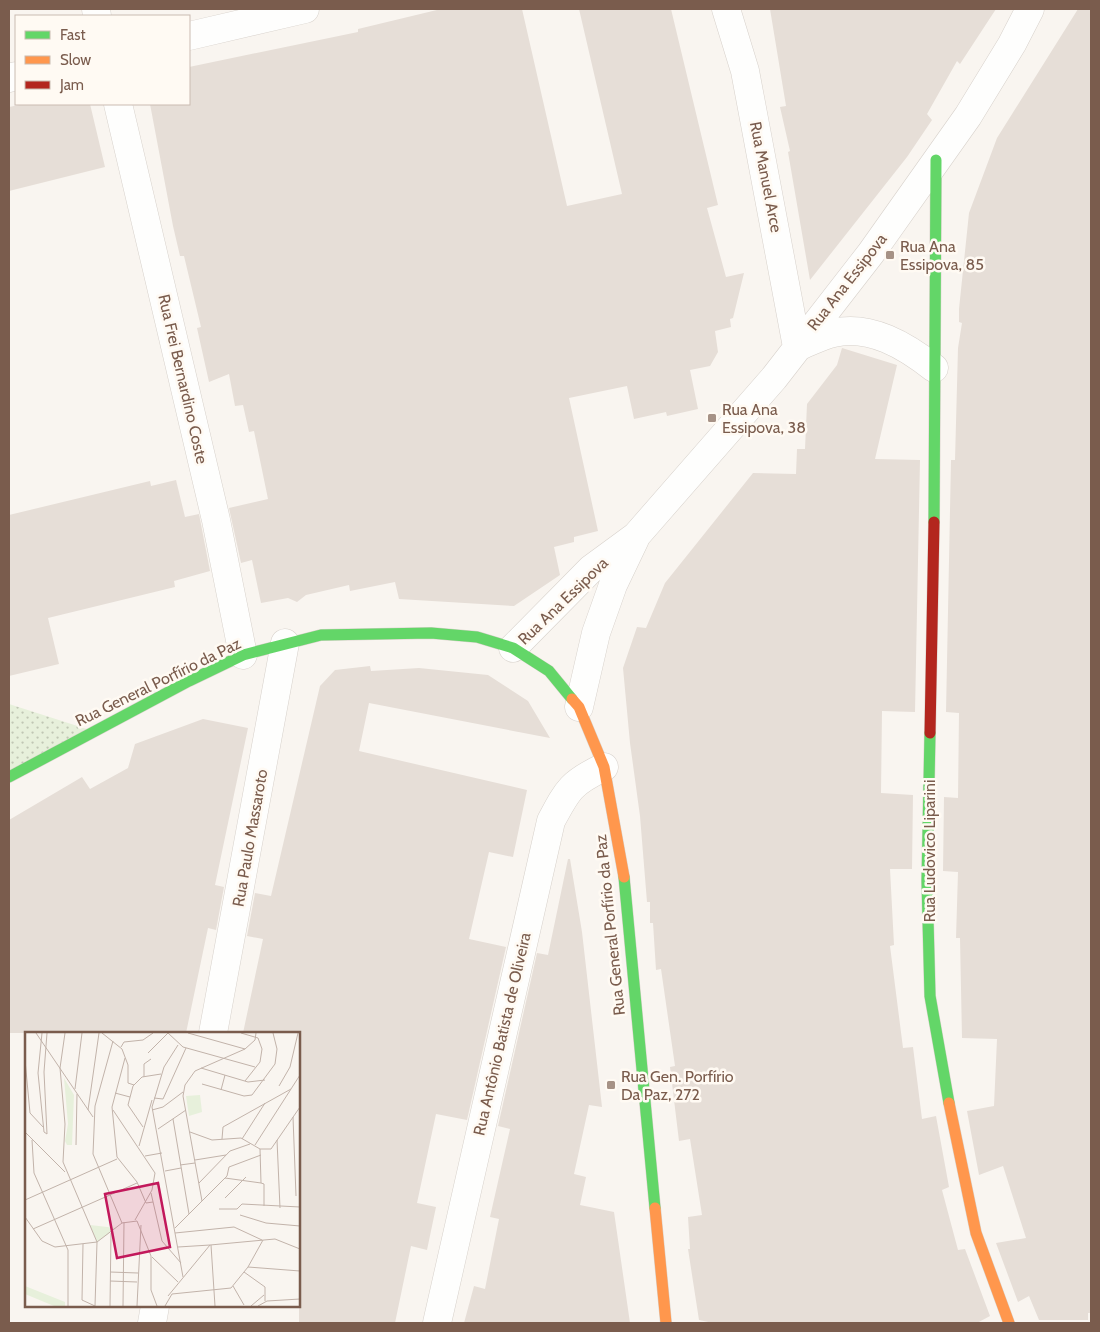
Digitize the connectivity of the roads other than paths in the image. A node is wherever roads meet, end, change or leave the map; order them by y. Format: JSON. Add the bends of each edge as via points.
{"nodes":[{"id":1,"x":305,"y":9,"type":"edge"},
{"id":2,"x":726,"y":9,"type":"edge"},
{"id":3,"x":1030,"y":9,"type":"edge"},
{"id":4,"x":190,"y":36,"type":"edge"},
{"id":5,"x":118,"y":105,"type":"edge"},
{"id":6,"x":936,"y":160,"type":"junction"},
{"id":7,"x":797,"y":347,"type":"junction"},
{"id":8,"x":934,"y":368,"type":"junction"},
{"id":9,"x":636,"y":536,"type":"junction"},
{"id":10,"x":285,"y":643,"type":"junction"},
{"id":11,"x":513,"y":648,"type":"junction"},
{"id":12,"x":243,"y":656,"type":"junction"},
{"id":13,"x":579,"y":708,"type":"junction"},
{"id":14,"x":604,"y":767,"type":"junction"},
{"id":15,"x":9,"y":778,"type":"edge"},
{"id":16,"x":213,"y":1032,"type":"edge"},
{"id":17,"x":155,"y":1307,"type":"edge"},
{"id":18,"x":152,"y":1323,"type":"edge"},
{"id":19,"x":438,"y":1323,"type":"edge"},
{"id":20,"x":666,"y":1323,"type":"edge"},
{"id":21,"x":1009,"y":1323,"type":"edge"}],
"edges":[{"from":1,"to":4,"type":"street"},
{"from":2,"to":7,"type":"street","name":"Rua Manuel Arce","via":[[745,71]]},
{"from":3,"to":6,"type":"street","name":"Rua Ana Essipova","via":[[1012,44]]},
{"from":5,"to":12,"type":"street","name":"Rua Frei Bernardino Coste","via":[[216,520]]},
{"from":6,"to":7,"type":"street","name":"Rua Ana Essipova","via":[[871,253]]},
{"from":6,"to":8,"type":"street","name":"Rua Ludovico Liparini"},
{"from":7,"to":8,"type":"street","via":[[833,333],[858,331],[890,339]]},
{"from":7,"to":9,"type":"street","name":"Rua Ana Essipova","via":[[774,378]]},
{"from":8,"to":21,"type":"street","name":"Rua Ludovico Liparini","via":[[936,436],[927,881],[930,996],[976,1234]]},
{"from":9,"to":11,"type":"street","name":"Rua Ana Essipova","via":[[591,569]]},
{"from":9,"to":13,"type":"street","name":"Rua Ana Essipova","via":[[596,633]]},
{"from":10,"to":11,"type":"street","name":"Rua General Porfírio da Paz","via":[[321,635],[431,633],[477,637]]},
{"from":10,"to":12,"type":"street","name":"Rua General Porfírio da Paz"},
{"from":10,"to":16,"type":"street","name":"Rua Paulo Massaroto"},
{"from":11,"to":13,"type":"street","name":"Rua General Porfírio da Paz","via":[[549,671]]},
{"from":12,"to":15,"type":"street","name":"Rua General Porfírio da Paz","via":[[189,681]]},
{"from":13,"to":14,"type":"street","name":"Rua General Porfírio da Paz"},
{"from":14,"to":19,"type":"street","name":"Rua Antônio Batista de Oliveira","via":[[578,780],[563,798],[551,821]]},
{"from":14,"to":20,"type":"street","name":"Rua General Porfírio da Paz","via":[[623,867]]},
{"from":17,"to":18,"type":"street"}]}
